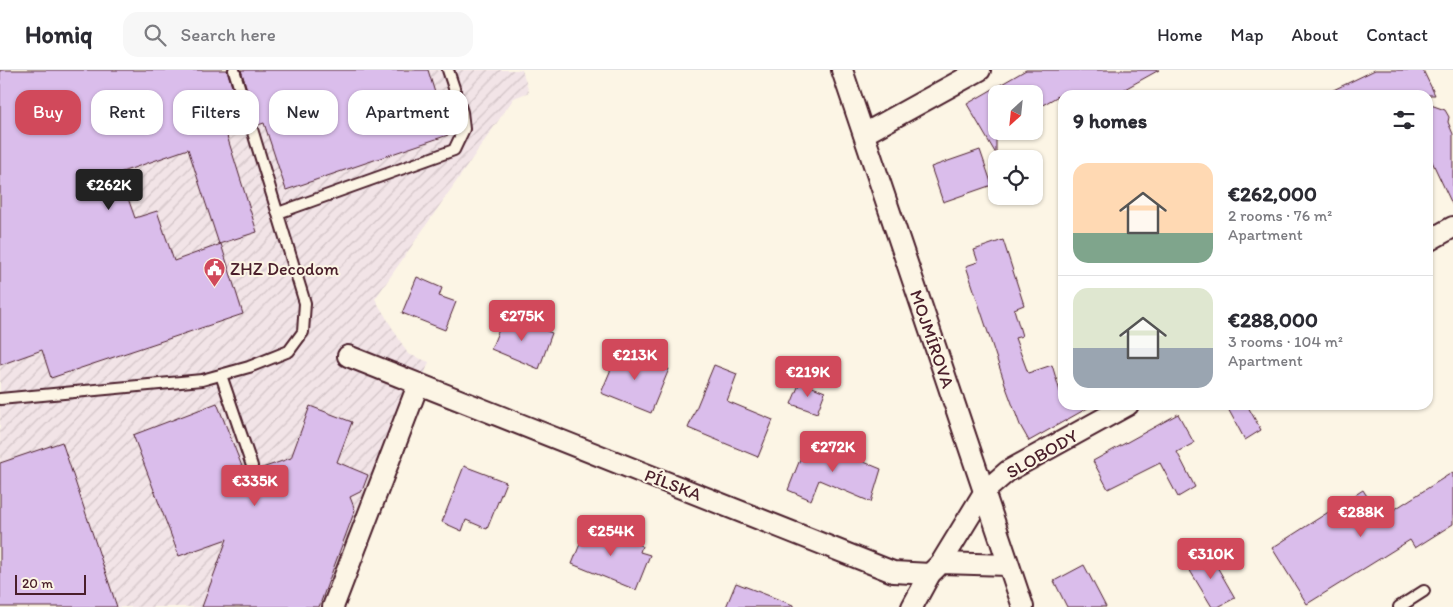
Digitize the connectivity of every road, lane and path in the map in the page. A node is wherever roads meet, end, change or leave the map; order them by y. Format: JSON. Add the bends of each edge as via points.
{"nodes":[{"id":1,"x":234,"y":70,"type":"edge"},
{"id":2,"x":448,"y":70,"type":"edge"},
{"id":3,"x":842,"y":70,"type":"edge"},
{"id":4,"x":980,"y":70,"type":"edge"},
{"id":5,"x":864,"y":134,"type":"junction"},
{"id":6,"x":278,"y":213,"type":"junction"},
{"id":7,"x":1453,"y":227,"type":"edge"},
{"id":8,"x":1433,"y":238,"type":"edge"},
{"id":9,"x":348,"y":356,"type":"dead end"},
{"id":10,"x":221,"y":374,"type":"junction"},
{"id":11,"x":418,"y":385,"type":"junction"},
{"id":12,"x":0,"y":399,"type":"edge"},
{"id":13,"x":1119,"y":410,"type":"edge"},
{"id":14,"x":252,"y":466,"type":"dead end"},
{"id":15,"x":985,"y":491,"type":"junction"},
{"id":16,"x":1008,"y":565,"type":"junction"},
{"id":17,"x":936,"y":568,"type":"junction"},
{"id":18,"x":1424,"y":591,"type":"dead end"},
{"id":19,"x":334,"y":607,"type":"edge"},
{"id":20,"x":912,"y":607,"type":"edge"},
{"id":21,"x":1023,"y":607,"type":"edge"},
{"id":22,"x":1399,"y":607,"type":"edge"}],
"edges":[{"from":1,"to":6,"type":"lane"},
{"from":2,"to":6,"type":"lane","via":[[462,112],[464,129],[454,150]]},
{"from":3,"to":5,"type":"street","name":"MOJMÍROVA"},
{"from":4,"to":5,"type":"street"},
{"from":5,"to":15,"type":"street","name":"MOJMÍROVA"},
{"from":6,"to":10,"type":"lane","via":[[305,303],[304,332],[289,351]]},
{"from":7,"to":8,"type":"street"},
{"from":9,"to":11,"type":"street","name":"PÍLSKA"},
{"from":10,"to":12,"type":"lane","via":[[202,380]]},
{"from":10,"to":14,"type":"lane"},
{"from":11,"to":17,"type":"street","name":"PÍLSKA","via":[[893,572]]},
{"from":11,"to":19,"type":"street"},
{"from":13,"to":15,"type":"street","name":"SLOBODY","via":[[1008,470]]},
{"from":15,"to":16,"type":"street","name":"MOJMÍROVA"},
{"from":15,"to":17,"type":"street","name":"SLOBODY"},
{"from":16,"to":17,"type":"street","name":"PÍLSKA"},
{"from":16,"to":21,"type":"street","name":"MOJMÍROVA"},
{"from":17,"to":20,"type":"street","name":"SLOBODY"},
{"from":18,"to":22,"type":"lane"}]}
